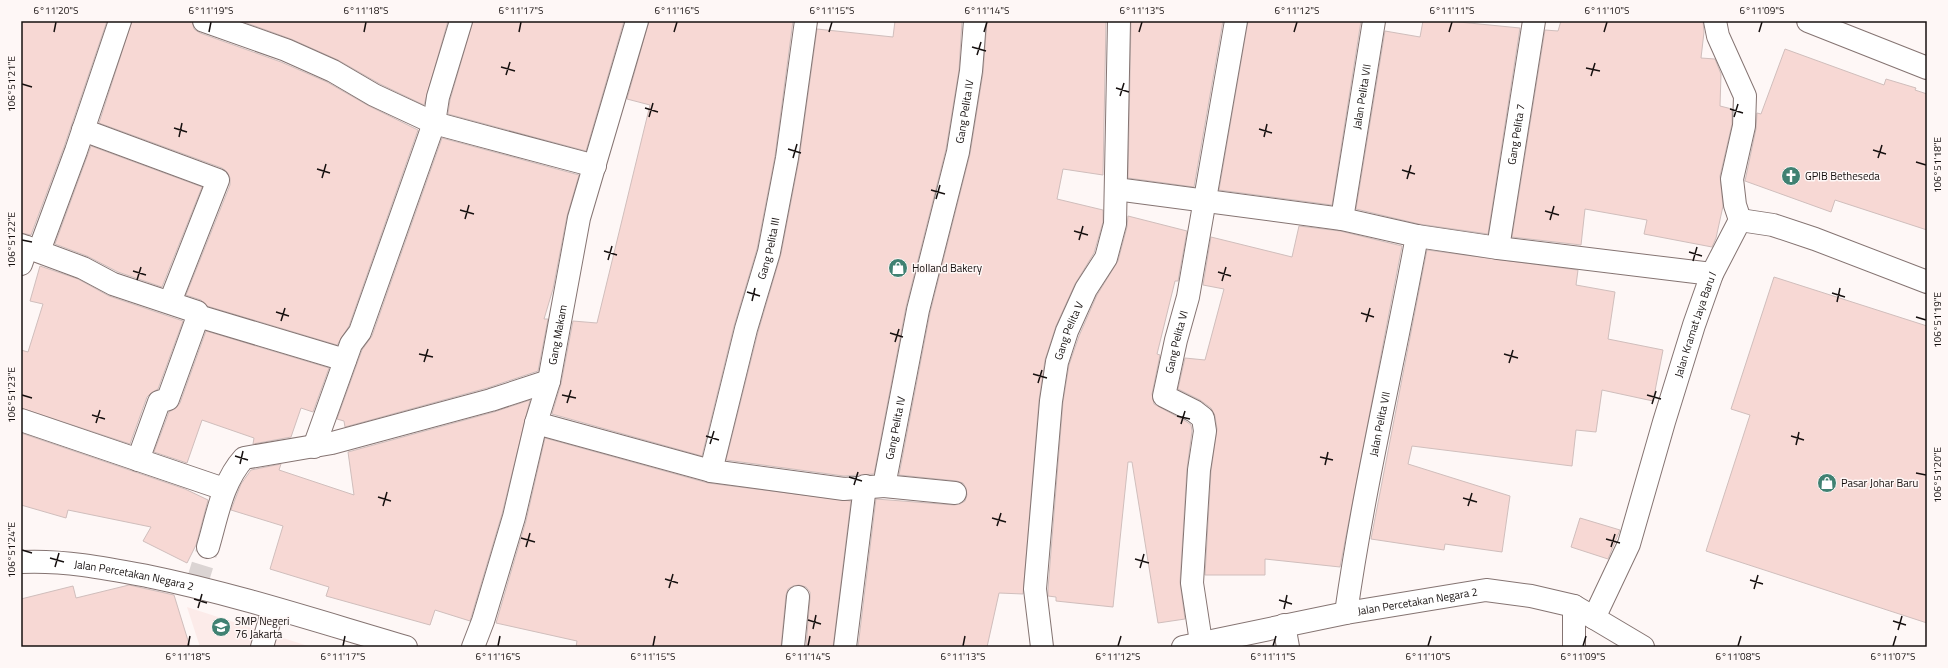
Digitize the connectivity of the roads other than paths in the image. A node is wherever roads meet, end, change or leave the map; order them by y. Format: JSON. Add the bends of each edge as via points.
{"nodes":[{"id":1,"x":120,"y":21,"type":"edge"},
{"id":2,"x":204,"y":21,"type":"edge"},
{"id":3,"x":462,"y":21,"type":"edge"},
{"id":4,"x":637,"y":21,"type":"edge"},
{"id":5,"x":806,"y":21,"type":"edge"},
{"id":6,"x":975,"y":21,"type":"edge"},
{"id":7,"x":1119,"y":21,"type":"edge"},
{"id":8,"x":1236,"y":21,"type":"edge"},
{"id":9,"x":1374,"y":21,"type":"edge"},
{"id":10,"x":1534,"y":21,"type":"edge"},
{"id":11,"x":1715,"y":21,"type":"edge"},
{"id":12,"x":1808,"y":21,"type":"edge"},
{"id":13,"x":1927,"y":68,"type":"edge"},
{"id":14,"x":434,"y":123,"type":"junction"},
{"id":15,"x":83,"y":130,"type":"junction"},
{"id":16,"x":595,"y":166,"type":"junction"},
{"id":17,"x":1116,"y":189,"type":"junction"},
{"id":18,"x":1206,"y":202,"type":"junction"},
{"id":19,"x":1342,"y":219,"type":"junction"},
{"id":20,"x":1740,"y":220,"type":"junction"},
{"id":21,"x":1417,"y":236,"type":"junction"},
{"id":22,"x":1498,"y":248,"type":"junction"},
{"id":23,"x":27,"y":252,"type":"edge"},
{"id":24,"x":1712,"y":274,"type":"junction"},
{"id":25,"x":1927,"y":282,"type":"edge"},
{"id":26,"x":170,"y":302,"type":"junction"},
{"id":27,"x":198,"y":316,"type":"junction"},
{"id":28,"x":345,"y":360,"type":"junction"},
{"id":29,"x":549,"y":381,"type":"junction"},
{"id":30,"x":21,"y":420,"type":"edge"},
{"id":31,"x":536,"y":423,"type":"junction"},
{"id":32,"x":314,"y":447,"type":"junction"},
{"id":33,"x":138,"y":460,"type":"junction"},
{"id":34,"x":711,"y":471,"type":"junction"},
{"id":35,"x":874,"y":486,"type":"junction"},
{"id":36,"x":224,"y":489,"type":"junction"},
{"id":37,"x":955,"y":493,"type":"dead end"},
{"id":38,"x":208,"y":547,"type":"tunnel mouth"},
{"id":39,"x":21,"y":562,"type":"edge"},
{"id":40,"x":798,"y":597,"type":"dead end"},
{"id":41,"x":1574,"y":606,"type":"junction"},
{"id":42,"x":1347,"y":608,"type":"junction"},
{"id":43,"x":273,"y":609,"type":"junction"},
{"id":44,"x":1594,"y":618,"type":"junction"},
{"id":45,"x":1284,"y":625,"type":"junction"},
{"id":46,"x":1194,"y":641,"type":"edge"},
{"id":47,"x":262,"y":647,"type":"edge"},
{"id":48,"x":406,"y":647,"type":"edge"},
{"id":49,"x":473,"y":647,"type":"edge"},
{"id":50,"x":793,"y":647,"type":"edge"},
{"id":51,"x":845,"y":647,"type":"edge"},
{"id":52,"x":1042,"y":647,"type":"edge"},
{"id":53,"x":1288,"y":647,"type":"edge"},
{"id":54,"x":1574,"y":647,"type":"edge"},
{"id":55,"x":1643,"y":647,"type":"edge"}],
"edges":[{"from":1,"to":15,"type":"street"},
{"from":2,"to":14,"type":"street","via":[[333,71],[374,95]]},
{"from":3,"to":14,"type":"street","via":[[438,97]]},
{"from":4,"to":16,"type":"street","name":"Gang Makam"},
{"from":5,"to":34,"type":"street","name":"Gang Pelita III","via":[[769,252],[746,329]]},
{"from":6,"to":35,"type":"street","name":"Gang Pelita IV","via":[[971,71],[958,152]]},
{"from":7,"to":17,"type":"street","name":"Gang Pelita V"},
{"from":8,"to":18,"type":"street","name":"Gang Pelita VI"},
{"from":9,"to":19,"type":"street","name":"Jalan Pelita VII"},
{"from":10,"to":22,"type":"street","name":"Gang Pelita 7"},
{"from":11,"to":20,"type":"street","via":[[1718,36],[1745,96],[1744,126],[1732,179],[1735,205]]},
{"from":12,"to":13,"type":"street"},
{"from":14,"to":16,"type":"street"},
{"from":14,"to":28,"type":"street","via":[[360,332],[351,344]]},
{"from":15,"to":23,"type":"street"},
{"from":15,"to":26,"type":"street","via":[[218,180]]},
{"from":16,"to":29,"type":"street","name":"Gang Makam","via":[[580,218]]},
{"from":17,"to":18,"type":"street"},
{"from":17,"to":52,"type":"street","name":"Gang Pelita V","via":[[1115,224],[1106,258],[1086,289],[1067,331],[1057,362],[1051,401],[1035,589]]},
{"from":18,"to":19,"type":"street"},
{"from":18,"to":46,"type":"street","name":"Gang Pelita VI","via":[[1188,297],[1164,396],[1203,418],[1205,431],[1199,470],[1192,583]]},
{"from":19,"to":21,"type":"street"},
{"from":20,"to":24,"type":"street","name":"Jalan Kramat Jaya Baru I"},
{"from":20,"to":25,"type":"street","via":[[1773,225],[1808,236]]},
{"from":21,"to":22,"type":"street"},
{"from":21,"to":42,"type":"street","name":"Jalan Pelita VII","via":[[1365,499]]},
{"from":22,"to":24,"type":"street"},
{"from":23,"to":26,"type":"street","via":[[84,268],[113,284]]},
{"from":24,"to":44,"type":"street","name":"Jalan Kramat Jaya Baru I","via":[[1673,392],[1628,544]]},
{"from":26,"to":27,"type":"street","via":[[195,310]]},
{"from":27,"to":28,"type":"street"},
{"from":27,"to":33,"type":"street","via":[[168,399],[160,402]]},
{"from":28,"to":32,"type":"street"},
{"from":29,"to":31,"type":"street","name":"Gang Makam"},
{"from":29,"to":32,"type":"street"},
{"from":30,"to":33,"type":"street"},
{"from":31,"to":34,"type":"street"},
{"from":31,"to":49,"type":"street","name":"Gang Makam","via":[[512,524]]},
{"from":32,"to":36,"type":"street","via":[[244,458]]},
{"from":33,"to":36,"type":"street"},
{"from":34,"to":35,"type":"street","via":[[844,489]]},
{"from":35,"to":37,"type":"street"},
{"from":35,"to":51,"type":"street","name":"Gang Pelita IV"},
{"from":36,"to":38,"type":"street"},
{"from":39,"to":43,"type":"street","name":"Jalan Percetakan Negara 2","via":[[81,564],[117,570],[196,586]]},
{"from":40,"to":50,"type":"street"},
{"from":41,"to":42,"type":"street","name":"Jalan Percetakan Negara 2","via":[[1531,596],[1486,590]]},
{"from":41,"to":44,"type":"street","name":"Jalan Percetakan Negara 2"},
{"from":41,"to":54,"type":"street"},
{"from":42,"to":45,"type":"street","name":"Jalan Percetakan Negara 2"},
{"from":43,"to":47,"type":"street"},
{"from":43,"to":48,"type":"street","name":"Jalan Percetakan Negara 2"},
{"from":44,"to":55,"type":"street","name":"Jalan Percetakan Negara 2"},
{"from":45,"to":46,"type":"street","name":"Jalan Percetakan Negara 2"},
{"from":45,"to":53,"type":"street"}]}
